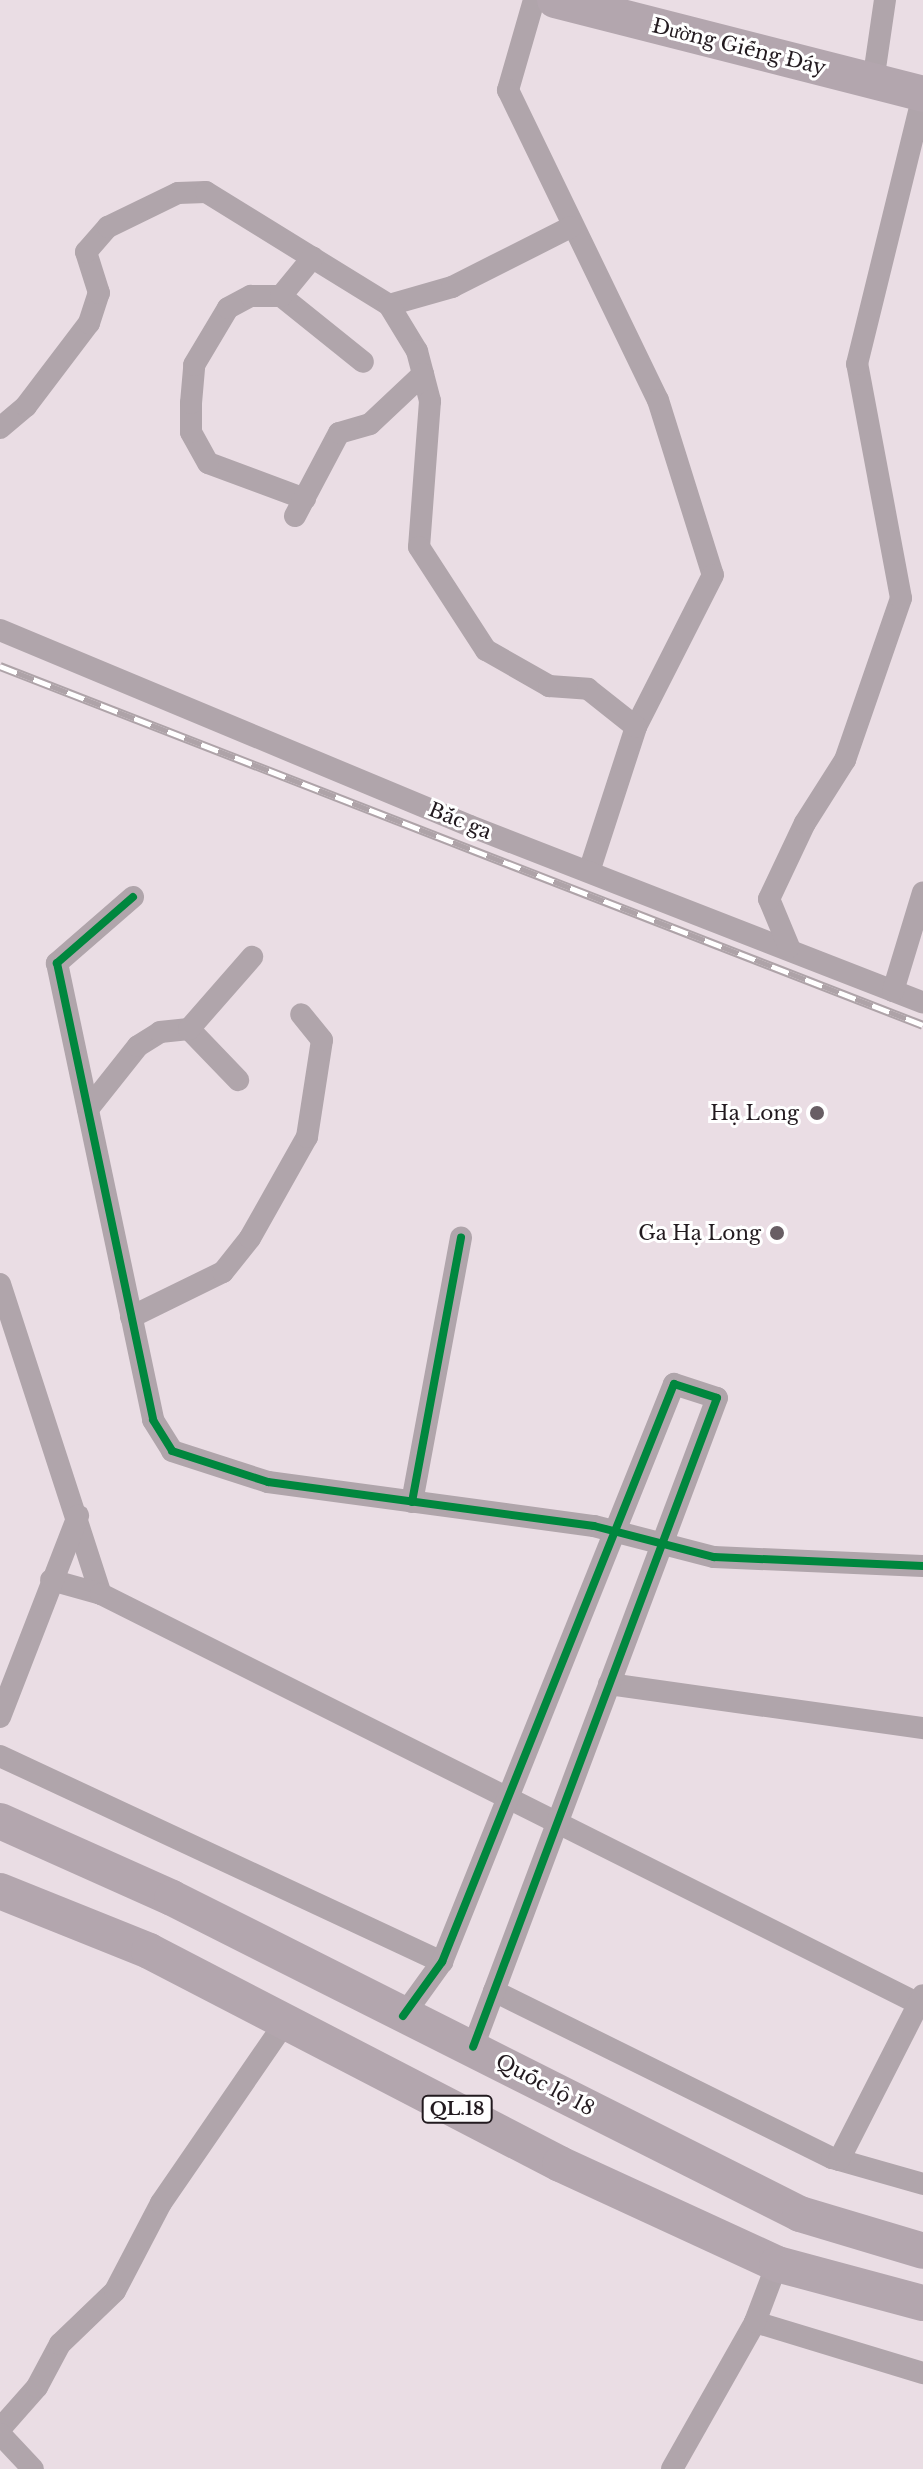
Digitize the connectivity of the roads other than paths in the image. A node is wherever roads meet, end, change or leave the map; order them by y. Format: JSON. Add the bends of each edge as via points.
{"nodes":[{"id":1,"x":534,"y":0,"type":"edge"},
{"id":2,"x":555,"y":0,"type":"edge"},
{"id":3,"x":885,"y":0,"type":"edge"},
{"id":4,"x":873,"y":82,"type":"junction"},
{"id":5,"x":923,"y":94,"type":"edge"},
{"id":6,"x":571,"y":227,"type":"junction"},
{"id":7,"x":313,"y":257,"type":"junction"},
{"id":8,"x":281,"y":296,"type":"junction"},
{"id":9,"x":389,"y":305,"type":"junction"},
{"id":10,"x":363,"y":362,"type":"dead end"},
{"id":11,"x":423,"y":374,"type":"junction"},
{"id":12,"x":0,"y":428,"type":"edge"},
{"id":13,"x":0,"y":630,"type":"edge"},
{"id":14,"x":636,"y":727,"type":"junction"},
{"id":15,"x":589,"y":872,"type":"junction"},
{"id":16,"x":923,"y":892,"type":"edge"},
{"id":17,"x":133,"y":897,"type":"dead end"},
{"id":18,"x":789,"y":947,"type":"junction"},
{"id":19,"x":252,"y":957,"type":"dead end"},
{"id":20,"x":893,"y":991,"type":"junction"},
{"id":21,"x":923,"y":1003,"type":"edge"},
{"id":22,"x":301,"y":1014,"type":"dead end"},
{"id":23,"x":189,"y":1029,"type":"junction"},
{"id":24,"x":238,"y":1080,"type":"dead end"},
{"id":25,"x":88,"y":1109,"type":"junction"},
{"id":26,"x":461,"y":1237,"type":"dead end"},
{"id":27,"x":0,"y":1284,"type":"edge"},
{"id":28,"x":131,"y":1317,"type":"junction"},
{"id":29,"x":412,"y":1502,"type":"junction"},
{"id":30,"x":78,"y":1516,"type":"junction"},
{"id":31,"x":615,"y":1532,"type":"junction"},
{"id":32,"x":662,"y":1544,"type":"junction"},
{"id":33,"x":923,"y":1566,"type":"edge"},
{"id":34,"x":51,"y":1580,"type":"junction"},
{"id":35,"x":101,"y":1594,"type":"junction"},
{"id":36,"x":609,"y":1684,"type":"junction"},
{"id":37,"x":0,"y":1717,"type":"edge"},
{"id":38,"x":923,"y":1728,"type":"edge"},
{"id":39,"x":0,"y":1756,"type":"edge"},
{"id":40,"x":507,"y":1800,"type":"junction"},
{"id":41,"x":0,"y":1821,"type":"edge"},
{"id":42,"x":556,"y":1825,"type":"junction"},
{"id":43,"x":0,"y":1891,"type":"edge"},
{"id":44,"x":442,"y":1962,"type":"junction"},
{"id":45,"x":494,"y":1991,"type":"junction"},
{"id":46,"x":922,"y":2001,"type":"edge"},
{"id":47,"x":403,"y":2016,"type":"junction"},
{"id":48,"x":286,"y":2021,"type":"junction"},
{"id":49,"x":473,"y":2047,"type":"junction"},
{"id":50,"x":377,"y":2067,"type":"junction"},
{"id":51,"x":839,"y":2160,"type":"junction"},
{"id":52,"x":923,"y":2184,"type":"edge"},
{"id":53,"x":923,"y":2251,"type":"edge"},
{"id":54,"x":777,"y":2264,"type":"junction"},
{"id":55,"x":923,"y":2303,"type":"edge"},
{"id":56,"x":755,"y":2322,"type":"junction"},
{"id":57,"x":923,"y":2373,"type":"edge"},
{"id":58,"x":1,"y":2437,"type":"edge"},
{"id":59,"x":33,"y":2469,"type":"edge"},
{"id":60,"x":672,"y":2469,"type":"edge"}],
"edges":[{"from":1,"to":6,"type":"street","via":[[508,90]]},
{"from":2,"to":4,"type":"main road","name":"Đường Giếng Đáy"},
{"from":3,"to":4,"type":"street"},
{"from":4,"to":5,"type":"main road","name":"Đường Giếng Đáy"},
{"from":5,"to":18,"type":"street","via":[[857,364],[901,598],[845,760],[805,823],[769,899]]},
{"from":6,"to":9,"type":"street","via":[[452,287]]},
{"from":6,"to":14,"type":"street","via":[[658,400],[713,575]]},
{"from":7,"to":8,"type":"street"},
{"from":7,"to":9,"type":"street"},
{"from":7,"to":12,"type":"street","via":[[206,192],[178,193],[108,227],[86,252],[99,293],[89,323],[26,406]]},
{"from":8,"to":10,"type":"street"},
{"from":8,"to":11,"type":"street","via":[[251,296],[228,308],[194,365],[191,432],[208,463],[300,508],[327,447],[339,433],[370,424]]},
{"from":9,"to":11,"type":"street","via":[[417,351]]},
{"from":11,"to":14,"type":"street","via":[[430,401],[419,547],[455,608],[486,650],[549,686],[588,689]]},
{"from":13,"to":15,"type":"street","name":"Bắc ga"},
{"from":14,"to":15,"type":"street"},
{"from":15,"to":18,"type":"street","name":"Bắc ga"},
{"from":16,"to":20,"type":"street"},
{"from":17,"to":25,"type":"street","via":[[57,963]]},
{"from":18,"to":20,"type":"street","name":"Bắc ga"},
{"from":19,"to":23,"type":"street"},
{"from":20,"to":21,"type":"street","name":"Bắc ga"},
{"from":22,"to":28,"type":"street","via":[[322,1040],[307,1137],[250,1238],[223,1272]]},
{"from":23,"to":24,"type":"street"},
{"from":23,"to":25,"type":"street","via":[[151,1036]]},
{"from":25,"to":28,"type":"street"},
{"from":26,"to":29,"type":"street"},
{"from":27,"to":30,"type":"street"},
{"from":28,"to":29,"type":"street","via":[[153,1420],[172,1451],[268,1482]]},
{"from":29,"to":31,"type":"street"},
{"from":30,"to":34,"type":"street"},
{"from":30,"to":35,"type":"street"},
{"from":31,"to":32,"type":"street"},
{"from":31,"to":32,"type":"street","via":[[674,1384],[717,1398]]},
{"from":31,"to":40,"type":"street"},
{"from":32,"to":33,"type":"street","via":[[714,1557]]},
{"from":32,"to":36,"type":"street"},
{"from":34,"to":35,"type":"street"},
{"from":34,"to":37,"type":"street"},
{"from":35,"to":40,"type":"street"},
{"from":36,"to":38,"type":"street"},
{"from":36,"to":42,"type":"street"},
{"from":39,"to":44,"type":"street"},
{"from":40,"to":42,"type":"street"},
{"from":40,"to":44,"type":"street"},
{"from":41,"to":47,"type":"main road","name":"Quốc lộ 18","via":[[172,1898]]},
{"from":42,"to":45,"type":"street"},
{"from":42,"to":46,"type":"street"},
{"from":43,"to":48,"type":"main road","number":"QL.18","via":[[149,1951]]},
{"from":44,"to":47,"type":"street"},
{"from":45,"to":49,"type":"street"},
{"from":45,"to":51,"type":"street"},
{"from":46,"to":51,"type":"street"},
{"from":47,"to":49,"type":"main road","name":"Quốc lộ 18"},
{"from":47,"to":50,"type":"main road"},
{"from":48,"to":50,"type":"main road","number":"QL.18"},
{"from":48,"to":58,"type":"street","via":[[161,2203],[115,2291],[60,2344]]},
{"from":49,"to":53,"type":"main road","name":"Quốc lộ 18","via":[[800,2214]]},
{"from":50,"to":54,"type":"main road","number":"QL.18","via":[[560,2164]]},
{"from":51,"to":52,"type":"street"},
{"from":54,"to":55,"type":"main road","number":"QL.18"},
{"from":54,"to":56,"type":"street"},
{"from":56,"to":57,"type":"street"},
{"from":56,"to":60,"type":"street"},
{"from":58,"to":59,"type":"street"}]}
